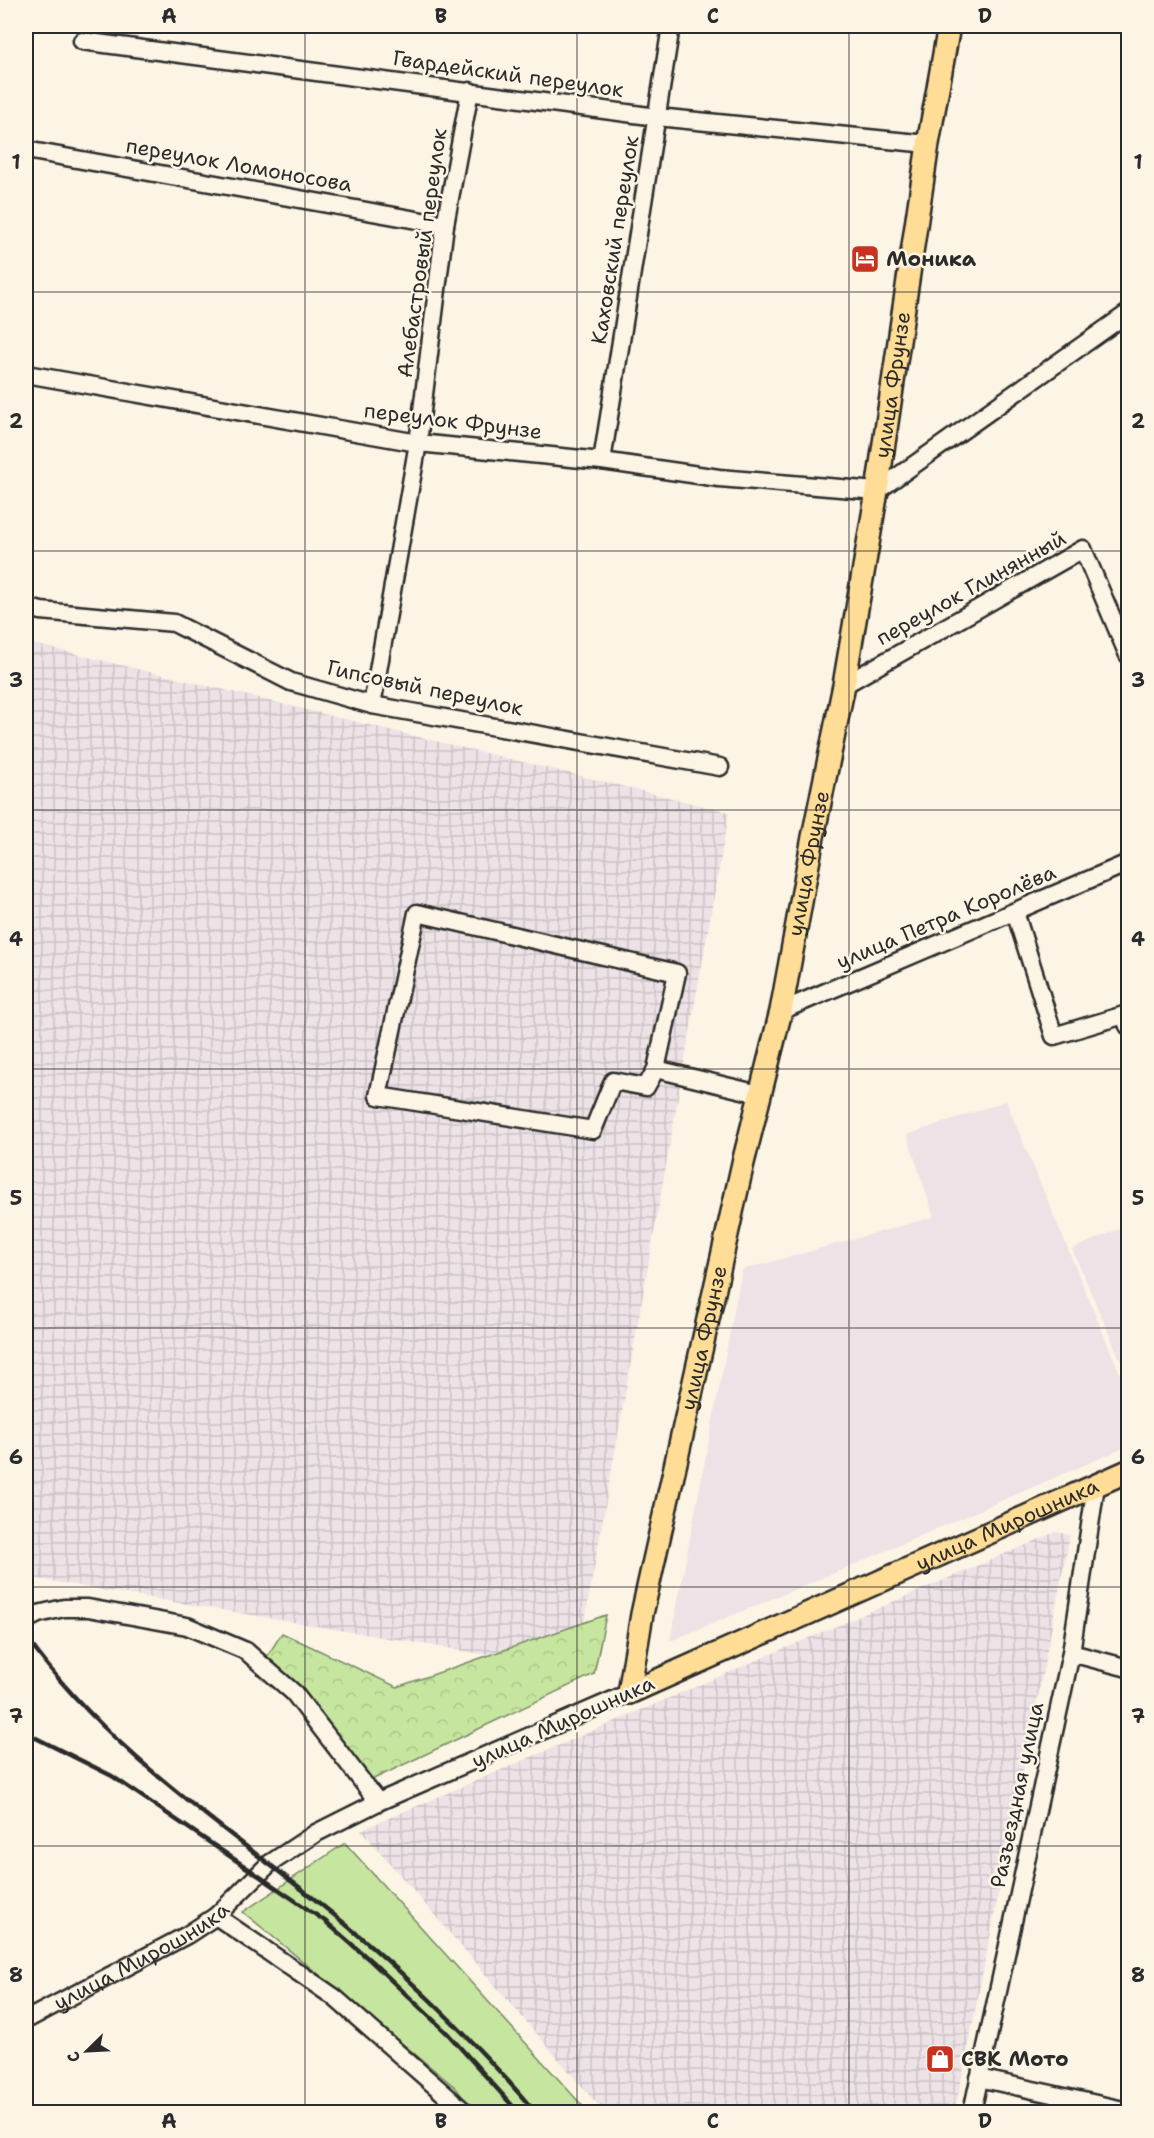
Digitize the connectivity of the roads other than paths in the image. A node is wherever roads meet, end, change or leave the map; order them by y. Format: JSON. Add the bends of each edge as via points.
{"nodes":[{"id":1,"x":671,"y":26,"type":"edge"},
{"id":2,"x":949,"y":26,"type":"edge"},
{"id":3,"x":81,"y":41,"type":"dead end"},
{"id":4,"x":470,"y":91,"type":"junction"},
{"id":5,"x":657,"y":117,"type":"junction"},
{"id":6,"x":928,"y":144,"type":"junction"},
{"id":7,"x":26,"y":150,"type":"edge"},
{"id":8,"x":445,"y":225,"type":"junction"},
{"id":9,"x":1128,"y":313,"type":"edge"},
{"id":10,"x":26,"y":374,"type":"edge"},
{"id":11,"x":418,"y":444,"type":"junction"},
{"id":12,"x":603,"y":461,"type":"junction"},
{"id":13,"x":877,"y":491,"type":"junction"},
{"id":14,"x":26,"y":606,"type":"edge"},
{"id":15,"x":1128,"y":655,"type":"edge"},
{"id":16,"x":844,"y":685,"type":"junction"},
{"id":17,"x":372,"y":705,"type":"junction"},
{"id":18,"x":720,"y":767,"type":"dead end"},
{"id":19,"x":1128,"y":863,"type":"edge"},
{"id":20,"x":1015,"y":912,"type":"junction"},
{"id":21,"x":781,"y":1011,"type":"junction"},
{"id":22,"x":1128,"y":1026,"type":"edge"},
{"id":23,"x":656,"y":1069,"type":"junction"},
{"id":24,"x":759,"y":1094,"type":"junction"},
{"id":25,"x":1128,"y":1471,"type":"edge"},
{"id":26,"x":1096,"y":1485,"type":"junction"},
{"id":27,"x":26,"y":1620,"type":"edge"},
{"id":28,"x":1071,"y":1653,"type":"junction"},
{"id":29,"x":1128,"y":1668,"type":"edge"},
{"id":30,"x":628,"y":1693,"type":"junction"},
{"id":31,"x":378,"y":1802,"type":"junction"},
{"id":32,"x":216,"y":1916,"type":"junction"},
{"id":33,"x":26,"y":2020,"type":"edge"},
{"id":34,"x":980,"y":2078,"type":"junction"},
{"id":35,"x":1128,"y":2111,"type":"edge"},
{"id":36,"x":465,"y":2112,"type":"edge"},
{"id":37,"x":972,"y":2112,"type":"edge"}],
"edges":[{"from":1,"to":5,"type":"street","name":"Каховский переулок"},
{"from":2,"to":6,"type":"main road","name":"улица Фрунзе"},
{"from":3,"to":4,"type":"street","name":"Гвардейский переулок"},
{"from":4,"to":5,"type":"street","name":"Гвардейский переулок"},
{"from":4,"to":8,"type":"street","name":"Алебастровый переулок"},
{"from":5,"to":6,"type":"street","name":"Гвардейский переулок"},
{"from":5,"to":12,"type":"street","name":"Каховский переулок"},
{"from":6,"to":13,"type":"main road","name":"улица Фрунзе"},
{"from":7,"to":8,"type":"street","name":"переулок Ломоносова"},
{"from":8,"to":11,"type":"street","name":"Алебастровый переулок"},
{"from":9,"to":13,"type":"street"},
{"from":10,"to":11,"type":"street","name":"переулок Фрунзе"},
{"from":11,"to":12,"type":"street","name":"переулок Фрунзе"},
{"from":11,"to":17,"type":"street","name":"Алебастровый переулок"},
{"from":12,"to":13,"type":"street","name":"переулок Фрунзе","via":[[719,478]]},
{"from":13,"to":16,"type":"main road","name":"улица Фрунзе"},
{"from":14,"to":17,"type":"street","name":"Гипсовый переулок","via":[[41,611],[174,623],[291,682]]},
{"from":15,"to":16,"type":"street","name":"переулок Глинянный","via":[[1083,549]]},
{"from":16,"to":21,"type":"main road","name":"улица Фрунзе"},
{"from":17,"to":18,"type":"street","name":"Гипсовый переулок"},
{"from":19,"to":20,"type":"street","name":"улица Петра Королёва"},
{"from":20,"to":21,"type":"street","name":"улица Петра Королёва"},
{"from":20,"to":22,"type":"street","via":[[1054,1036],[1124,1015]]},
{"from":21,"to":24,"type":"main road","name":"улица Фрунзе"},
{"from":23,"to":23,"type":"street","via":[[677,973],[417,913],[378,1096],[592,1130],[613,1081],[646,1087]]},
{"from":23,"to":24,"type":"street"},
{"from":24,"to":30,"type":"main road","name":"улица Фрунзе","via":[[642,1614]]},
{"from":25,"to":26,"type":"main road","name":"улица Мирошника"},
{"from":26,"to":28,"type":"street","name":"Разъездная улица"},
{"from":26,"to":30,"type":"main road","name":"улица Мирошника"},
{"from":27,"to":31,"type":"street","via":[[64,1608],[88,1608],[187,1626],[246,1651],[294,1693]]},
{"from":28,"to":29,"type":"street"},
{"from":28,"to":34,"type":"street","name":"Разъездная улица"},
{"from":30,"to":31,"type":"street","name":"улица Мирошника"},
{"from":31,"to":32,"type":"street","name":"улица Мирошника","via":[[292,1848],[257,1874]]},
{"from":32,"to":33,"type":"street","name":"улица Мирошника"},
{"from":32,"to":36,"type":"street","via":[[334,1997]]},
{"from":34,"to":35,"type":"street"},
{"from":34,"to":37,"type":"street","name":"Разъездная улица"}]}
